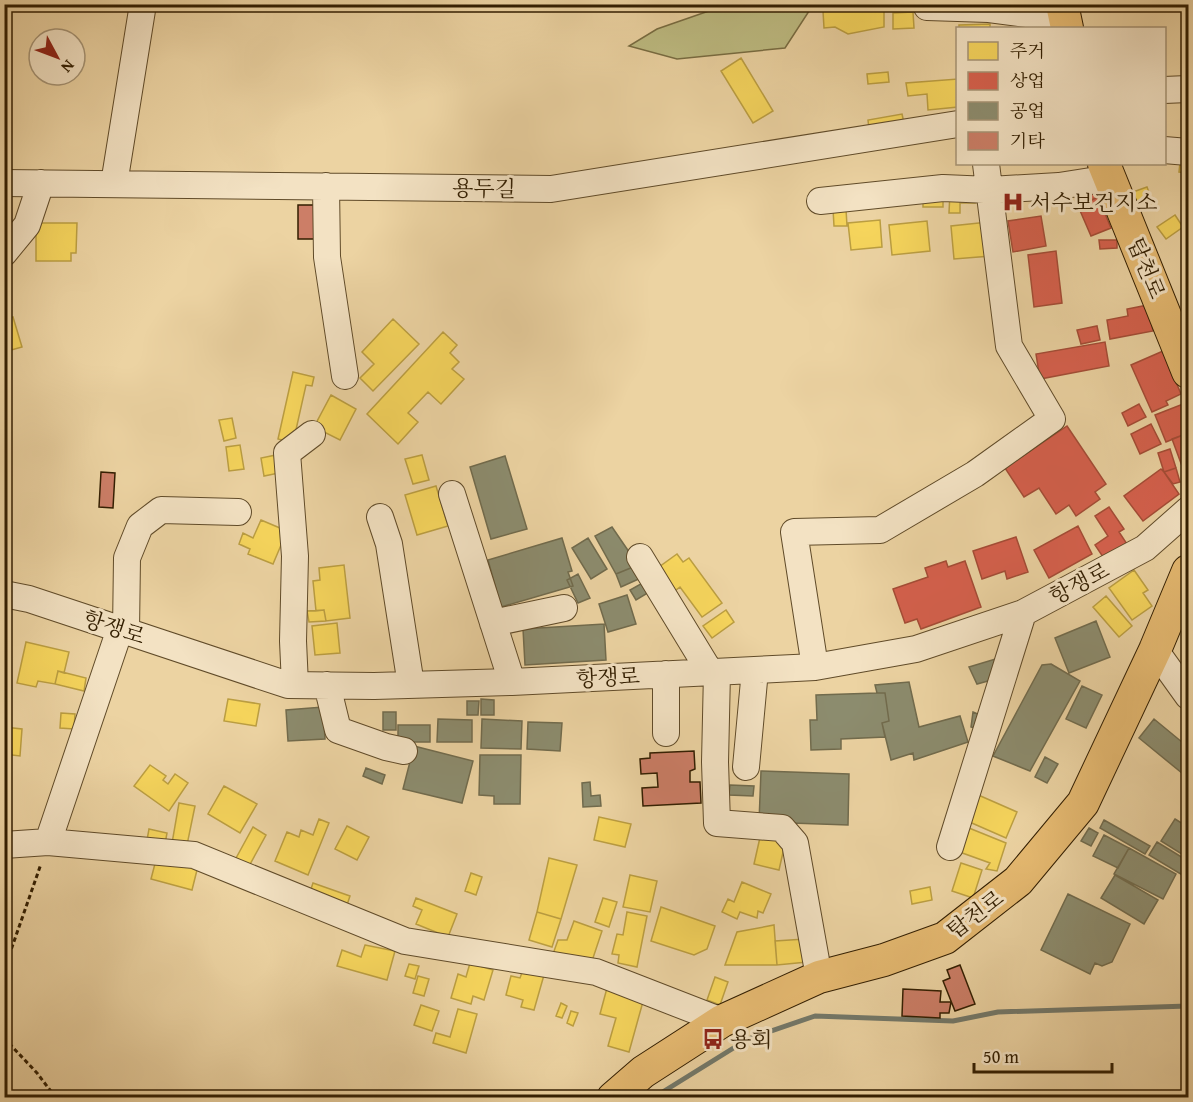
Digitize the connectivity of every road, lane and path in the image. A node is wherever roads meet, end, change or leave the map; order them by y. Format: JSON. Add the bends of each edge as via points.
{"nodes":[{"id":1,"x":143,"y":4,"type":"edge"},
{"id":2,"x":927,"y":7,"type":"dead end"},
{"id":3,"x":1065,"y":17,"type":"edge"},
{"id":4,"x":1188,"y":89,"type":"edge"},
{"id":5,"x":1166,"y":90,"type":"edge"},
{"id":6,"x":956,"y":124,"type":"edge"},
{"id":7,"x":1166,"y":150,"type":"edge"},
{"id":8,"x":1188,"y":152,"type":"edge"},
{"id":9,"x":987,"y":165,"type":"edge"},
{"id":10,"x":1107,"y":171,"type":"edge"},
{"id":11,"x":4,"y":183,"type":"edge"},
{"id":12,"x":40,"y":183,"type":"junction"},
{"id":13,"x":114,"y":184,"type":"junction"},
{"id":14,"x":326,"y":186,"type":"junction"},
{"id":15,"x":990,"y":190,"type":"junction"},
{"id":16,"x":820,"y":201,"type":"dead end"},
{"id":17,"x":4,"y":253,"type":"edge"},
{"id":18,"x":1180,"y":328,"type":"edge"},
{"id":19,"x":1188,"y":372,"type":"edge"},
{"id":20,"x":345,"y":376,"type":"dead end"},
{"id":21,"x":312,"y":434,"type":"dead end"},
{"id":22,"x":452,"y":494,"type":"dead end"},
{"id":23,"x":1188,"y":510,"type":"edge"},
{"id":24,"x":238,"y":512,"type":"dead end"},
{"id":25,"x":380,"y":518,"type":"dead end"},
{"id":26,"x":640,"y":557,"type":"dead end"},
{"id":27,"x":1188,"y":571,"type":"edge"},
{"id":28,"x":4,"y":594,"type":"edge"},
{"id":29,"x":564,"y":608,"type":"dead end"},
{"id":30,"x":1023,"y":613,"type":"junction"},
{"id":31,"x":493,"y":623,"type":"junction"},
{"id":32,"x":123,"y":630,"type":"junction"},
{"id":33,"x":1155,"y":650,"type":"junction"},
{"id":34,"x":815,"y":667,"type":"junction"},
{"id":35,"x":755,"y":670,"type":"junction"},
{"id":36,"x":714,"y":672,"type":"junction"},
{"id":37,"x":666,"y":674,"type":"junction"},
{"id":38,"x":512,"y":682,"type":"junction"},
{"id":39,"x":295,"y":685,"type":"junction"},
{"id":40,"x":411,"y":685,"type":"junction"},
{"id":41,"x":327,"y":686,"type":"junction"},
{"id":42,"x":1188,"y":696,"type":"edge"},
{"id":43,"x":666,"y":733,"type":"dead end"},
{"id":44,"x":404,"y":751,"type":"dead end"},
{"id":45,"x":746,"y":767,"type":"dead end"},
{"id":46,"x":48,"y":842,"type":"junction"},
{"id":47,"x":4,"y":846,"type":"edge"},
{"id":48,"x":950,"y":847,"type":"dead end"},
{"id":49,"x":4,"y":970,"type":"edge"},
{"id":50,"x":819,"y":977,"type":"junction"},
{"id":51,"x":722,"y":1021,"type":"junction"},
{"id":52,"x":4,"y":1038,"type":"edge"},
{"id":53,"x":56,"y":1098,"type":"edge"},
{"id":54,"x":613,"y":1098,"type":"edge"}],
"edges":[{"from":1,"to":13,"type":"street"},
{"from":2,"to":3,"type":"street"},
{"from":4,"to":5,"type":"street"},
{"from":6,"to":14,"type":"street","name":"용두길","via":[[552,189]]},
{"from":7,"to":8,"type":"street"},
{"from":9,"to":15,"type":"street"},
{"from":10,"to":15,"type":"street","via":[[1059,186]]},
{"from":10,"to":18,"type":"main road","name":"탑천로"},
{"from":11,"to":12,"type":"street","name":"용두길"},
{"from":12,"to":13,"type":"street","name":"용두길"},
{"from":12,"to":17,"type":"street","via":[[27,225]]},
{"from":13,"to":14,"type":"street","name":"용두길"},
{"from":14,"to":20,"type":"street","via":[[327,257]]},
{"from":15,"to":16,"type":"street","via":[[943,188]]},
{"from":15,"to":34,"type":"street","via":[[1009,346],[1052,419],[975,474],[880,530],[794,532]]},
{"from":18,"to":19,"type":"main road","name":"탑천로"},
{"from":21,"to":39,"type":"street","via":[[287,453],[295,556]]},
{"from":22,"to":31,"type":"street"},
{"from":23,"to":30,"type":"street","name":"항쟁로","via":[[1145,548]]},
{"from":24,"to":32,"type":"street","via":[[161,510],[140,526],[127,558]]},
{"from":25,"to":40,"type":"street","via":[[389,544]]},
{"from":26,"to":36,"type":"street"},
{"from":27,"to":33,"type":"main road","name":"탑천로"},
{"from":28,"to":32,"type":"street","name":"항쟁로"},
{"from":29,"to":31,"type":"street"},
{"from":30,"to":34,"type":"street","name":"항쟁로","via":[[916,649]]},
{"from":30,"to":48,"type":"street"},
{"from":31,"to":38,"type":"street"},
{"from":32,"to":39,"type":"street","name":"항쟁로"},
{"from":32,"to":46,"type":"street"},
{"from":33,"to":42,"type":"street"},
{"from":33,"to":50,"type":"main road","name":"탑천로","via":[[1083,803],[1018,881],[945,938]]},
{"from":34,"to":35,"type":"street","name":"항쟁로"},
{"from":35,"to":36,"type":"street","name":"항쟁로"},
{"from":35,"to":45,"type":"street"},
{"from":36,"to":37,"type":"street","name":"항쟁로"},
{"from":36,"to":50,"type":"street","via":[[717,823],[782,828],[795,843]]},
{"from":37,"to":38,"type":"street","name":"항쟁로"},
{"from":37,"to":43,"type":"street"},
{"from":38,"to":40,"type":"street","name":"항쟁로"},
{"from":39,"to":41,"type":"street","name":"항쟁로"},
{"from":40,"to":41,"type":"street","name":"항쟁로"},
{"from":41,"to":44,"type":"street","via":[[338,730]]},
{"from":46,"to":47,"type":"street"},
{"from":46,"to":49,"type":"path"},
{"from":46,"to":51,"type":"street","via":[[194,855],[405,941],[596,972]]},
{"from":50,"to":51,"type":"main road","name":"탑천로"},
{"from":51,"to":54,"type":"main road","name":"탑천로","via":[[643,1072]]},
{"from":52,"to":53,"type":"path"}]}
